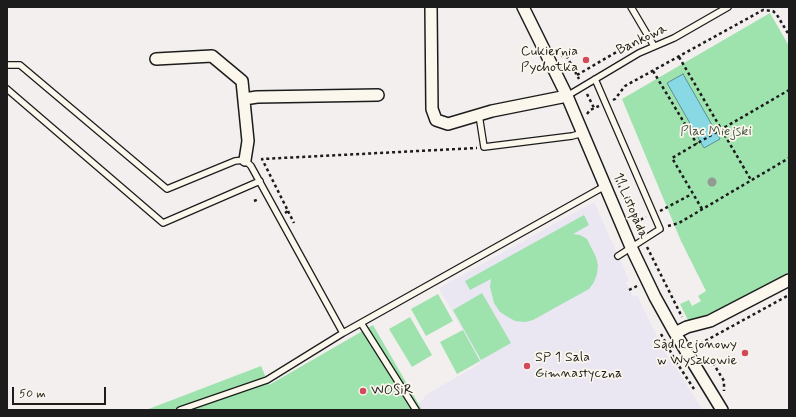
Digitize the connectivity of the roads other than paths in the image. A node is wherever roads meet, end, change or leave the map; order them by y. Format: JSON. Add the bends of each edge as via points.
{"nodes":[{"id":1,"x":430,"y":7,"type":"edge"},
{"id":2,"x":524,"y":7,"type":"edge"},
{"id":3,"x":631,"y":7,"type":"edge"},
{"id":4,"x":728,"y":7,"type":"edge"},
{"id":5,"x":654,"y":46,"type":"junction"},
{"id":6,"x":156,"y":59,"type":"dead end"},
{"id":7,"x":7,"y":65,"type":"edge"},
{"id":8,"x":595,"y":79,"type":"junction"},
{"id":9,"x":7,"y":90,"type":"edge"},
{"id":10,"x":378,"y":95,"type":"dead end"},
{"id":11,"x":567,"y":96,"type":"junction"},
{"id":12,"x":244,"y":99,"type":"junction"},
{"id":13,"x":479,"y":115,"type":"junction"},
{"id":14,"x":583,"y":133,"type":"junction"},
{"id":15,"x":245,"y":160,"type":"junction"},
{"id":16,"x":260,"y":181,"type":"junction"},
{"id":17,"x":605,"y":186,"type":"junction"},
{"id":18,"x":631,"y":247,"type":"junction"},
{"id":19,"x":618,"y":256,"type":"dead end"},
{"id":20,"x":789,"y":280,"type":"edge"},
{"id":21,"x":361,"y":323,"type":"junction"},
{"id":22,"x":343,"y":333,"type":"junction"},
{"id":23,"x":675,"y":334,"type":"junction"},
{"id":24,"x":180,"y":410,"type":"edge"},
{"id":25,"x":416,"y":410,"type":"edge"},
{"id":26,"x":722,"y":410,"type":"edge"}],
"edges":[{"from":1,"to":13,"type":"street","via":[[432,109],[436,120],[448,124]]},
{"from":2,"to":11,"type":"street","name":"11 Listopada"},
{"from":3,"to":5,"type":"lane"},
{"from":4,"to":5,"type":"lane","name":"Bankowa","via":[[674,38]]},
{"from":5,"to":8,"type":"lane","name":"Bankowa"},
{"from":6,"to":12,"type":"street","via":[[212,56],[242,81]]},
{"from":7,"to":15,"type":"lane","via":[[20,65],[167,189]]},
{"from":8,"to":11,"type":"lane","name":"Bankowa"},
{"from":8,"to":18,"type":"lane","via":[[660,229]]},
{"from":9,"to":16,"type":"lane","via":[[163,223]]},
{"from":10,"to":12,"type":"street"},
{"from":11,"to":13,"type":"street"},
{"from":11,"to":14,"type":"street","name":"11 Listopada"},
{"from":12,"to":15,"type":"street","via":[[248,141]]},
{"from":13,"to":14,"type":"lane","via":[[484,147]]},
{"from":14,"to":17,"type":"street","name":"11 Listopada"},
{"from":15,"to":16,"type":"lane"},
{"from":16,"to":22,"type":"lane"},
{"from":17,"to":18,"type":"street","name":"11 Listopada"},
{"from":17,"to":21,"type":"lane"},
{"from":18,"to":19,"type":"lane"},
{"from":18,"to":23,"type":"street","name":"11 Listopada"},
{"from":20,"to":23,"type":"street","via":[[710,321],[687,327]]},
{"from":21,"to":22,"type":"lane"},
{"from":21,"to":25,"type":"lane"},
{"from":22,"to":24,"type":"lane","via":[[267,380]]},
{"from":23,"to":26,"type":"street","name":"11 Listopada"}]}
